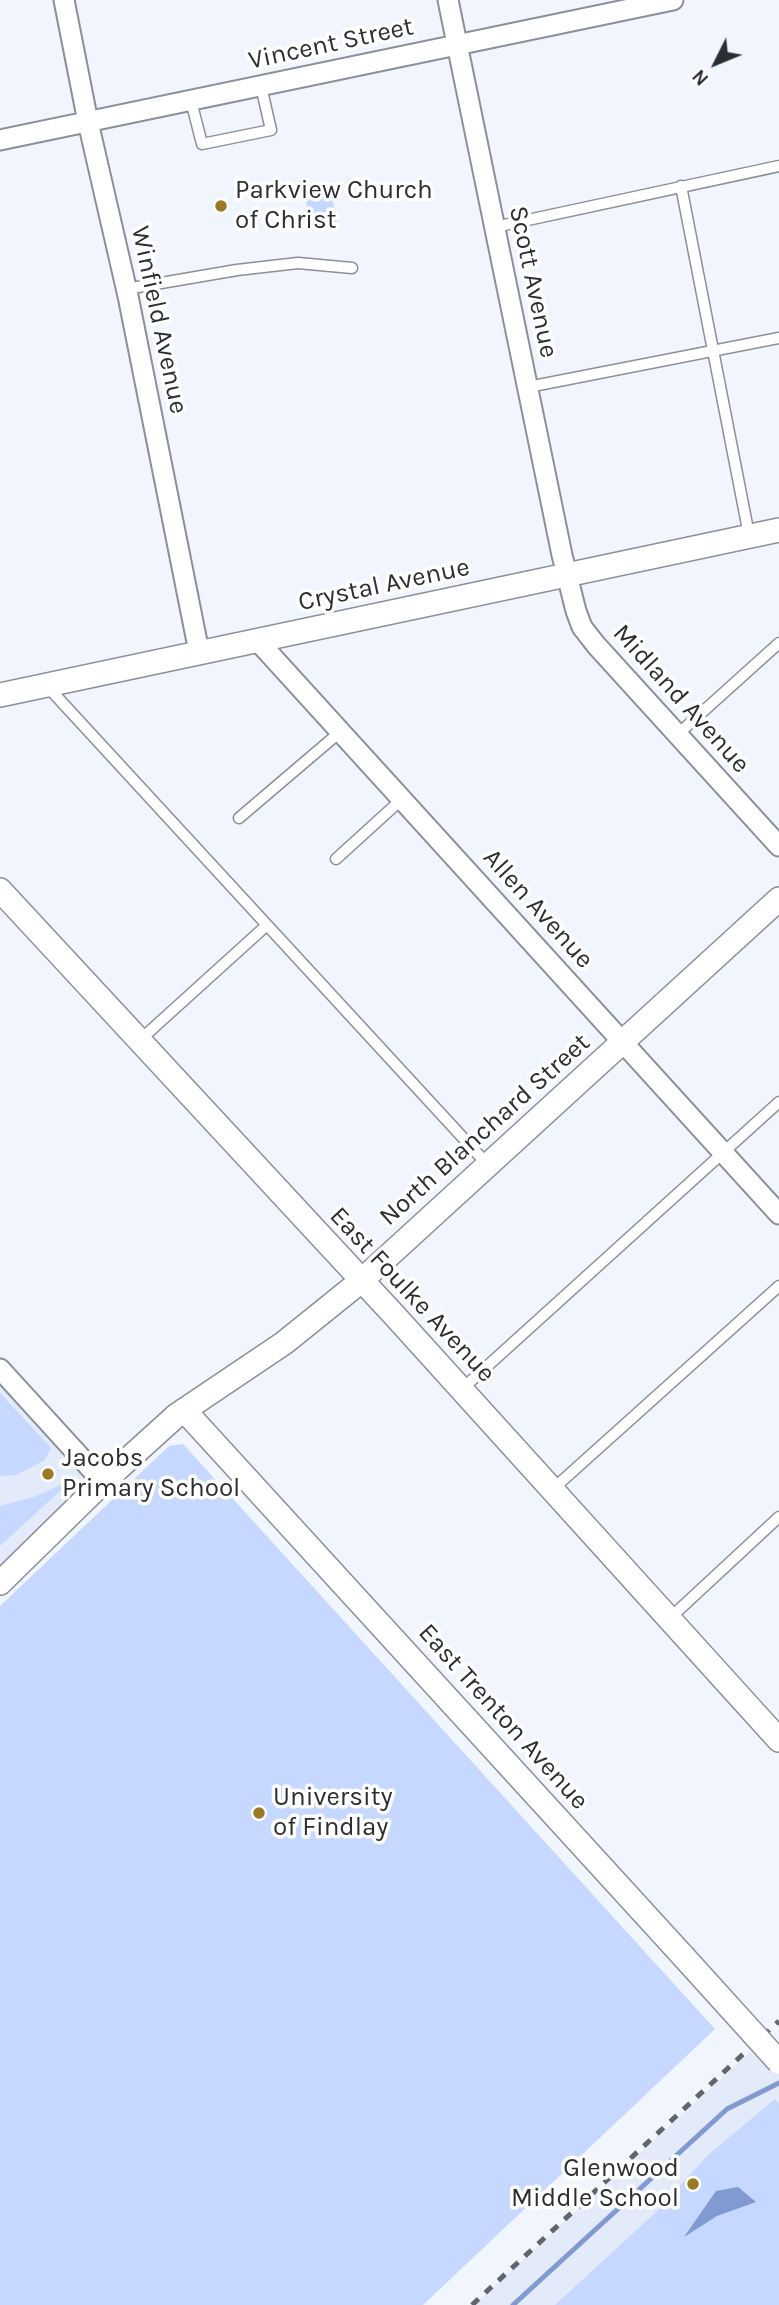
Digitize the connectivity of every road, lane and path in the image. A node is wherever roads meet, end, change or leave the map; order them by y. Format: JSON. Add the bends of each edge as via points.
{"nodes":[{"id":1,"x":64,"y":0,"type":"edge"},
{"id":2,"x":448,"y":0,"type":"edge"},
{"id":3,"x":673,"y":0,"type":"edge"},
{"id":4,"x":458,"y":43,"type":"junction"},
{"id":5,"x":261,"y":86,"type":"junction"},
{"id":6,"x":191,"y":101,"type":"junction"},
{"id":7,"x":88,"y":122,"type":"junction"},
{"id":8,"x":0,"y":140,"type":"edge"},
{"id":9,"x":779,"y":166,"type":"edge"},
{"id":10,"x":681,"y":186,"type":"junction"},
{"id":11,"x":495,"y":227,"type":"junction"},
{"id":12,"x":352,"y":268,"type":"dead end"},
{"id":13,"x":126,"y":289,"type":"junction"},
{"id":14,"x":779,"y":338,"type":"edge"},
{"id":15,"x":713,"y":350,"type":"junction"},
{"id":16,"x":528,"y":387,"type":"junction"},
{"id":17,"x":779,"y":530,"type":"edge"},
{"id":18,"x":749,"y":536,"type":"junction"},
{"id":19,"x":566,"y":575,"type":"junction"},
{"id":20,"x":257,"y":640,"type":"junction"},
{"id":21,"x":779,"y":643,"type":"edge"},
{"id":22,"x":199,"y":652,"type":"junction"},
{"id":23,"x":45,"y":685,"type":"junction"},
{"id":24,"x":0,"y":695,"type":"edge"},
{"id":25,"x":340,"y":732,"type":"junction"},
{"id":26,"x":678,"y":734,"type":"junction"},
{"id":27,"x":402,"y":799,"type":"junction"},
{"id":28,"x":239,"y":818,"type":"dead end"},
{"id":29,"x":779,"y":846,"type":"edge"},
{"id":30,"x":336,"y":859,"type":"dead end"},
{"id":31,"x":0,"y":890,"type":"edge"},
{"id":32,"x":779,"y":899,"type":"edge"},
{"id":33,"x":267,"y":925,"type":"junction"},
{"id":34,"x":139,"y":1041,"type":"junction"},
{"id":35,"x":622,"y":1043,"type":"junction"},
{"id":36,"x":779,"y":1102,"type":"edge"},
{"id":37,"x":724,"y":1153,"type":"junction"},
{"id":38,"x":488,"y":1165,"type":"junction"},
{"id":39,"x":779,"y":1214,"type":"edge"},
{"id":40,"x":361,"y":1281,"type":"junction"},
{"id":41,"x":779,"y":1286,"type":"edge"},
{"id":42,"x":0,"y":1369,"type":"edge"},
{"id":43,"x":461,"y":1390,"type":"junction"},
{"id":44,"x":184,"y":1410,"type":"junction"},
{"id":45,"x":103,"y":1482,"type":"junction"},
{"id":46,"x":552,"y":1490,"type":"junction"},
{"id":47,"x":779,"y":1517,"type":"edge"},
{"id":48,"x":0,"y":1583,"type":"edge"},
{"id":49,"x":669,"y":1619,"type":"junction"},
{"id":50,"x":779,"y":1740,"type":"edge"},
{"id":51,"x":779,"y":2063,"type":"edge"}],
"edges":[{"from":1,"to":7,"type":"street","name":"Winfield Avenue"},
{"from":2,"to":4,"type":"street","name":"Scott Avenue"},
{"from":3,"to":4,"type":"street","name":"Vincent Street"},
{"from":4,"to":5,"type":"street","name":"Vincent Street"},
{"from":4,"to":11,"type":"street","name":"Scott Avenue"},
{"from":5,"to":6,"type":"street","name":"Vincent Street"},
{"from":5,"to":6,"type":"lane","via":[[271,130],[202,144]]},
{"from":6,"to":7,"type":"street","name":"Vincent Street"},
{"from":7,"to":8,"type":"street","name":"Vincent Street"},
{"from":7,"to":13,"type":"street","name":"Winfield Avenue"},
{"from":9,"to":10,"type":"lane"},
{"from":10,"to":11,"type":"lane"},
{"from":10,"to":15,"type":"lane"},
{"from":11,"to":16,"type":"street","name":"Scott Avenue"},
{"from":12,"to":13,"type":"lane","via":[[298,263]]},
{"from":13,"to":22,"type":"street","name":"Winfield Avenue"},
{"from":14,"to":15,"type":"lane"},
{"from":15,"to":16,"type":"lane"},
{"from":15,"to":18,"type":"lane"},
{"from":16,"to":19,"type":"street","name":"Scott Avenue"},
{"from":17,"to":18,"type":"street","name":"Crystal Avenue"},
{"from":18,"to":19,"type":"street","name":"Crystal Avenue"},
{"from":19,"to":20,"type":"street","name":"Crystal Avenue"},
{"from":19,"to":26,"type":"street","name":"Midland Avenue","via":[[582,626]]},
{"from":20,"to":22,"type":"street","name":"Crystal Avenue"},
{"from":20,"to":25,"type":"street","name":"Allen Avenue"},
{"from":21,"to":26,"type":"lane"},
{"from":22,"to":23,"type":"street","name":"Crystal Avenue"},
{"from":23,"to":24,"type":"street","name":"Crystal Avenue"},
{"from":23,"to":33,"type":"lane"},
{"from":25,"to":27,"type":"street","name":"Allen Avenue"},
{"from":25,"to":28,"type":"lane"},
{"from":26,"to":29,"type":"street","name":"Midland Avenue"},
{"from":27,"to":30,"type":"lane"},
{"from":27,"to":35,"type":"street","name":"Allen Avenue"},
{"from":31,"to":34,"type":"street","name":"East Foulke Avenue"},
{"from":32,"to":35,"type":"street","name":"North Blanchard Street"},
{"from":33,"to":34,"type":"lane"},
{"from":33,"to":38,"type":"lane"},
{"from":34,"to":40,"type":"street","name":"East Foulke Avenue"},
{"from":35,"to":37,"type":"street","name":"Allen Avenue"},
{"from":35,"to":38,"type":"street","name":"North Blanchard Street"},
{"from":36,"to":37,"type":"lane"},
{"from":37,"to":39,"type":"street","name":"Allen Avenue"},
{"from":37,"to":43,"type":"lane"},
{"from":38,"to":40,"type":"street","name":"North Blanchard Street"},
{"from":40,"to":43,"type":"street","name":"East Foulke Avenue"},
{"from":40,"to":44,"type":"street","name":"North Blanchard Street","via":[[284,1343]]},
{"from":41,"to":46,"type":"lane"},
{"from":42,"to":45,"type":"street"},
{"from":43,"to":46,"type":"street","name":"East Foulke Avenue"},
{"from":44,"to":45,"type":"street","name":"North Blanchard Street"},
{"from":44,"to":51,"type":"street","name":"East Trenton Avenue","bridge":true},
{"from":45,"to":48,"type":"street","name":"North Blanchard Street"},
{"from":46,"to":49,"type":"street","name":"East Foulke Avenue"},
{"from":47,"to":49,"type":"lane"},
{"from":49,"to":50,"type":"street","name":"East Foulke Avenue"}]}
